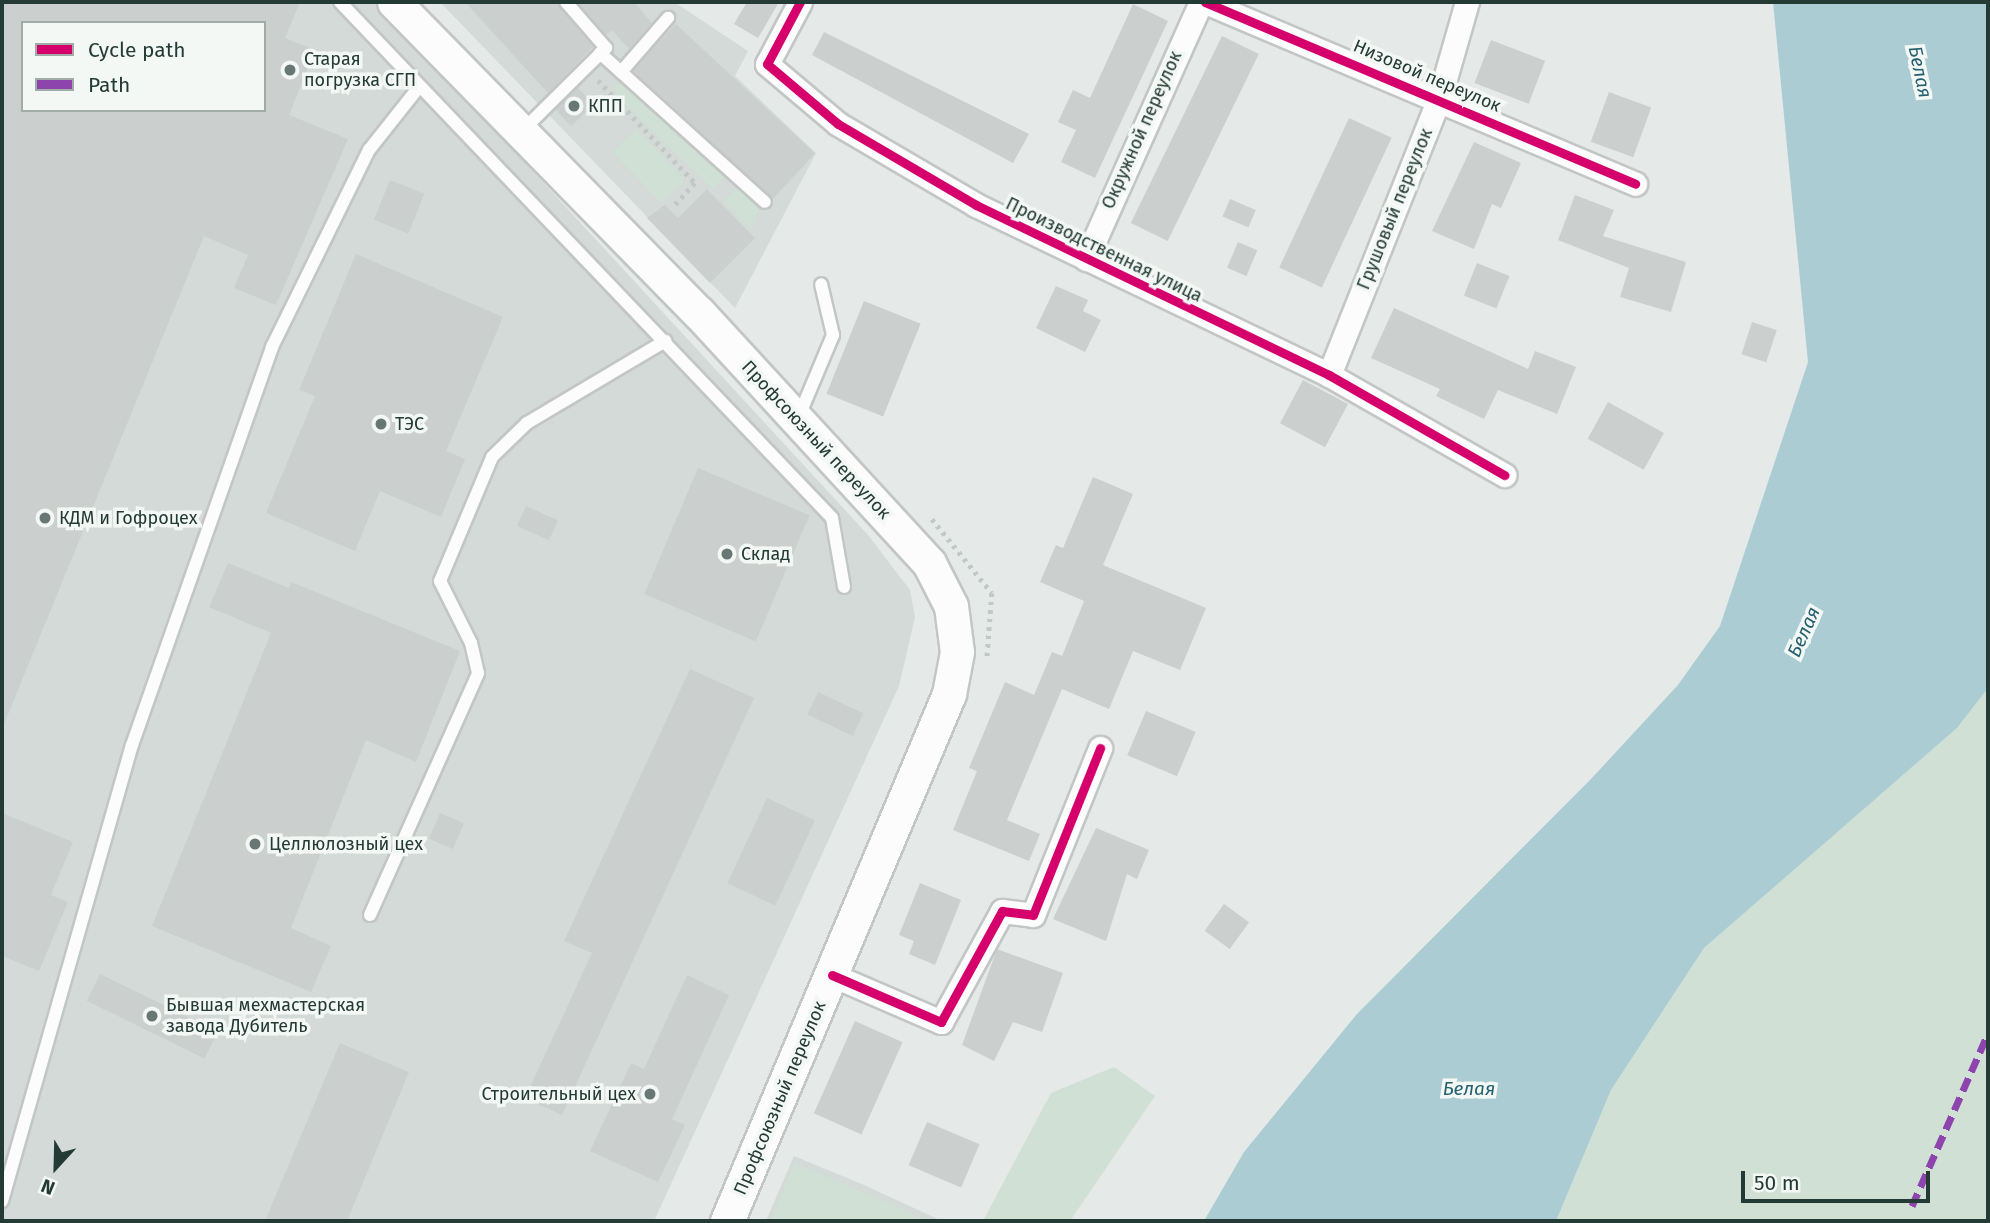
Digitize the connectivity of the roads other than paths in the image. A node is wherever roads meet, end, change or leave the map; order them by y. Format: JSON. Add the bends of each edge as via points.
{"nodes":[{"id":1,"x":340,"y":2,"type":"edge"},
{"id":2,"x":394,"y":2,"type":"edge"},
{"id":3,"x":566,"y":2,"type":"edge"},
{"id":4,"x":800,"y":2,"type":"edge"},
{"id":5,"x":1203,"y":2,"type":"edge"},
{"id":6,"x":1467,"y":2,"type":"edge"},
{"id":7,"x":668,"y":18,"type":"dead end"},
{"id":8,"x":600,"y":53,"type":"junction"},
{"id":9,"x":621,"y":72,"type":"junction"},
{"id":10,"x":419,"y":87,"type":"junction"},
{"id":11,"x":1440,"y":96,"type":"junction"},
{"id":12,"x":521,"y":132,"type":"junction"},
{"id":13,"x":1635,"y":184,"type":"dead end"},
{"id":14,"x":765,"y":202,"type":"dead end"},
{"id":15,"x":1086,"y":259,"type":"junction"},
{"id":16,"x":821,"y":284,"type":"dead end"},
{"id":17,"x":665,"y":341,"type":"junction"},
{"id":18,"x":1329,"y":375,"type":"junction"},
{"id":19,"x":797,"y":420,"type":"junction"},
{"id":20,"x":1504,"y":475,"type":"dead end"},
{"id":21,"x":844,"y":587,"type":"dead end"},
{"id":22,"x":1100,"y":748,"type":"dead end"},
{"id":23,"x":370,"y":915,"type":"dead end"},
{"id":24,"x":832,"y":975,"type":"junction"},
{"id":25,"x":5,"y":1185,"type":"edge"},
{"id":26,"x":2,"y":1202,"type":"edge"},
{"id":27,"x":727,"y":1221,"type":"edge"}],
"edges":[{"from":1,"to":10,"type":"lane"},
{"from":2,"to":12,"type":"main road","name":"Профсоюзный переулок"},
{"from":3,"to":8,"type":"lane","via":[[606,48]]},
{"from":4,"to":15,"type":"street","name":"Производственная улица","via":[[767,64],[790,88],[838,124],[965,198]]},
{"from":5,"to":11,"type":"street","name":"Низовой переулок"},
{"from":5,"to":15,"type":"street","name":"Окружной переулок"},
{"from":6,"to":11,"type":"street","name":"Грушовый переулок"},
{"from":7,"to":9,"type":"lane"},
{"from":8,"to":9,"type":"lane"},
{"from":8,"to":12,"type":"lane"},
{"from":9,"to":14,"type":"lane"},
{"from":10,"to":17,"type":"lane"},
{"from":10,"to":25,"type":"lane","via":[[369,150],[262,373],[132,745]]},
{"from":11,"to":13,"type":"street","name":"Низовой переулок"},
{"from":11,"to":18,"type":"street","name":"Грушовый переулок"},
{"from":12,"to":19,"type":"main road","name":"Профсоюзный переулок"},
{"from":15,"to":18,"type":"street","name":"Производственная улица"},
{"from":16,"to":19,"type":"lane","via":[[833,335]]},
{"from":17,"to":21,"type":"lane","via":[[832,519]]},
{"from":17,"to":23,"type":"lane","via":[[527,423],[492,457],[440,581],[471,643],[478,673]]},
{"from":18,"to":20,"type":"street","name":"Производственная улица"},
{"from":19,"to":24,"type":"main road","name":"Профсоюзный переулок","via":[[929,563],[951,606],[957,652],[949,694]]},
{"from":22,"to":24,"type":"street","via":[[1033,915],[1002,911],[941,1022]]},
{"from":24,"to":27,"type":"main road","name":"Профсоюзный переулок"},
{"from":25,"to":26,"type":"lane"}]}
